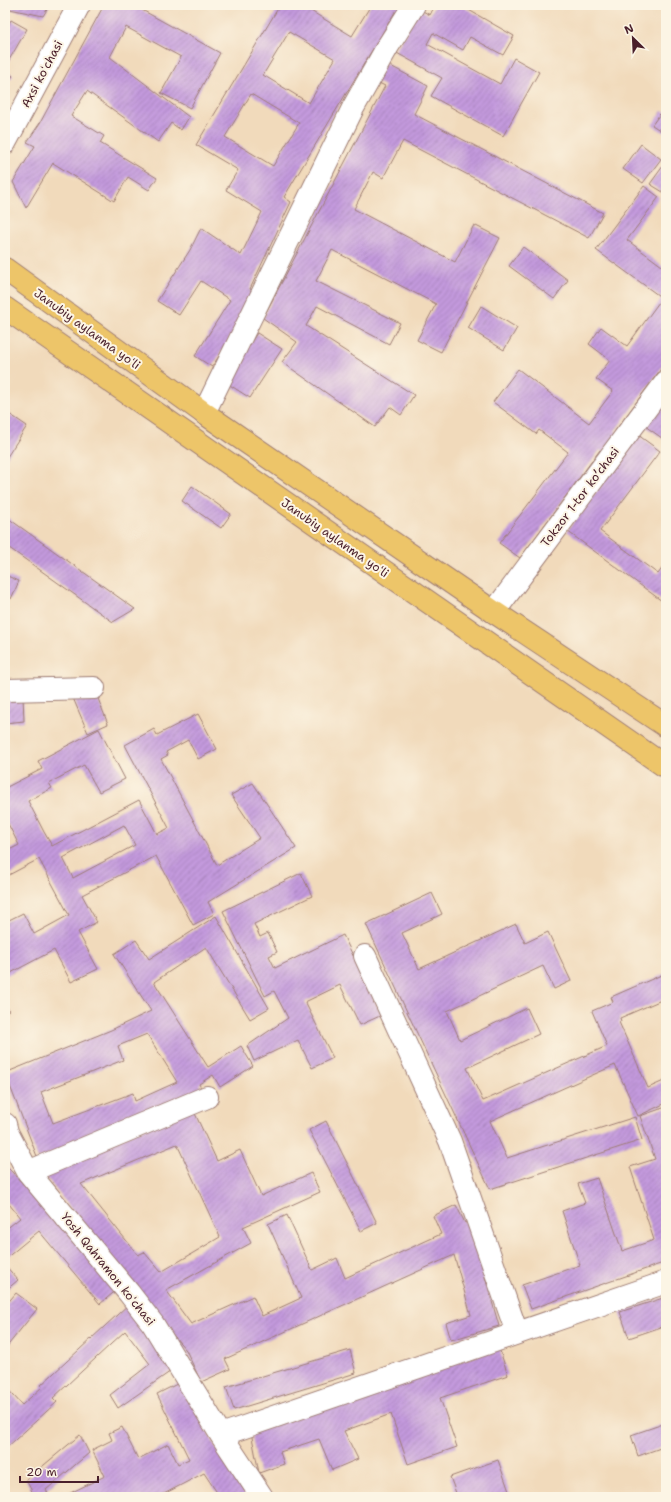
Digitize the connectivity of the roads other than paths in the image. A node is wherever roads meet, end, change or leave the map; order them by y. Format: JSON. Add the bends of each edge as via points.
{"nodes":[{"id":1,"x":79,"y":5,"type":"edge"},
{"id":2,"x":414,"y":5,"type":"edge"},
{"id":3,"x":5,"y":143,"type":"edge"},
{"id":4,"x":5,"y":269,"type":"edge"},
{"id":5,"x":5,"y":308,"type":"edge"},
{"id":6,"x":666,"y":382,"type":"edge"},
{"id":7,"x":204,"y":413,"type":"junction"},
{"id":8,"x":494,"y":612,"type":"junction"},
{"id":9,"x":94,"y":688,"type":"dead end"},
{"id":10,"x":5,"y":690,"type":"edge"},
{"id":11,"x":666,"y":726,"type":"edge"},
{"id":12,"x":666,"y":767,"type":"edge"},
{"id":13,"x":364,"y":956,"type":"dead end"},
{"id":14,"x":208,"y":1097,"type":"dead end"},
{"id":15,"x":5,"y":1124,"type":"edge"},
{"id":16,"x":28,"y":1172,"type":"junction"},
{"id":17,"x":666,"y":1282,"type":"edge"},
{"id":18,"x":517,"y":1333,"type":"junction"},
{"id":19,"x":221,"y":1435,"type":"junction"},
{"id":20,"x":262,"y":1497,"type":"edge"}],
"edges":[{"from":1,"to":3,"type":"street","name":"Axsi koʻchasi"},
{"from":2,"to":7,"type":"street","via":[[353,108]]},
{"from":4,"to":7,"type":"highway","name":"Janubiy aylanma yoʻli"},
{"from":5,"to":12,"type":"highway","name":"Janubiy aylanma yoʻli"},
{"from":6,"to":8,"type":"street","name":"Tokzor 1-tor koʼchasi"},
{"from":7,"to":8,"type":"highway","name":"Janubiy aylanma yoʻli"},
{"from":8,"to":11,"type":"highway","name":"Janubiy aylanma yoʻli"},
{"from":9,"to":10,"type":"street"},
{"from":13,"to":18,"type":"street","via":[[450,1141]]},
{"from":14,"to":16,"type":"street"},
{"from":15,"to":16,"type":"street","name":"Yosh Qahramon koʻchasi"},
{"from":16,"to":19,"type":"street","name":"Yosh Qahramon koʻchasi","via":[[153,1324]]},
{"from":17,"to":18,"type":"street"},
{"from":18,"to":19,"type":"street"},
{"from":19,"to":20,"type":"street","name":"Yosh Qahramon koʻchasi"}]}
